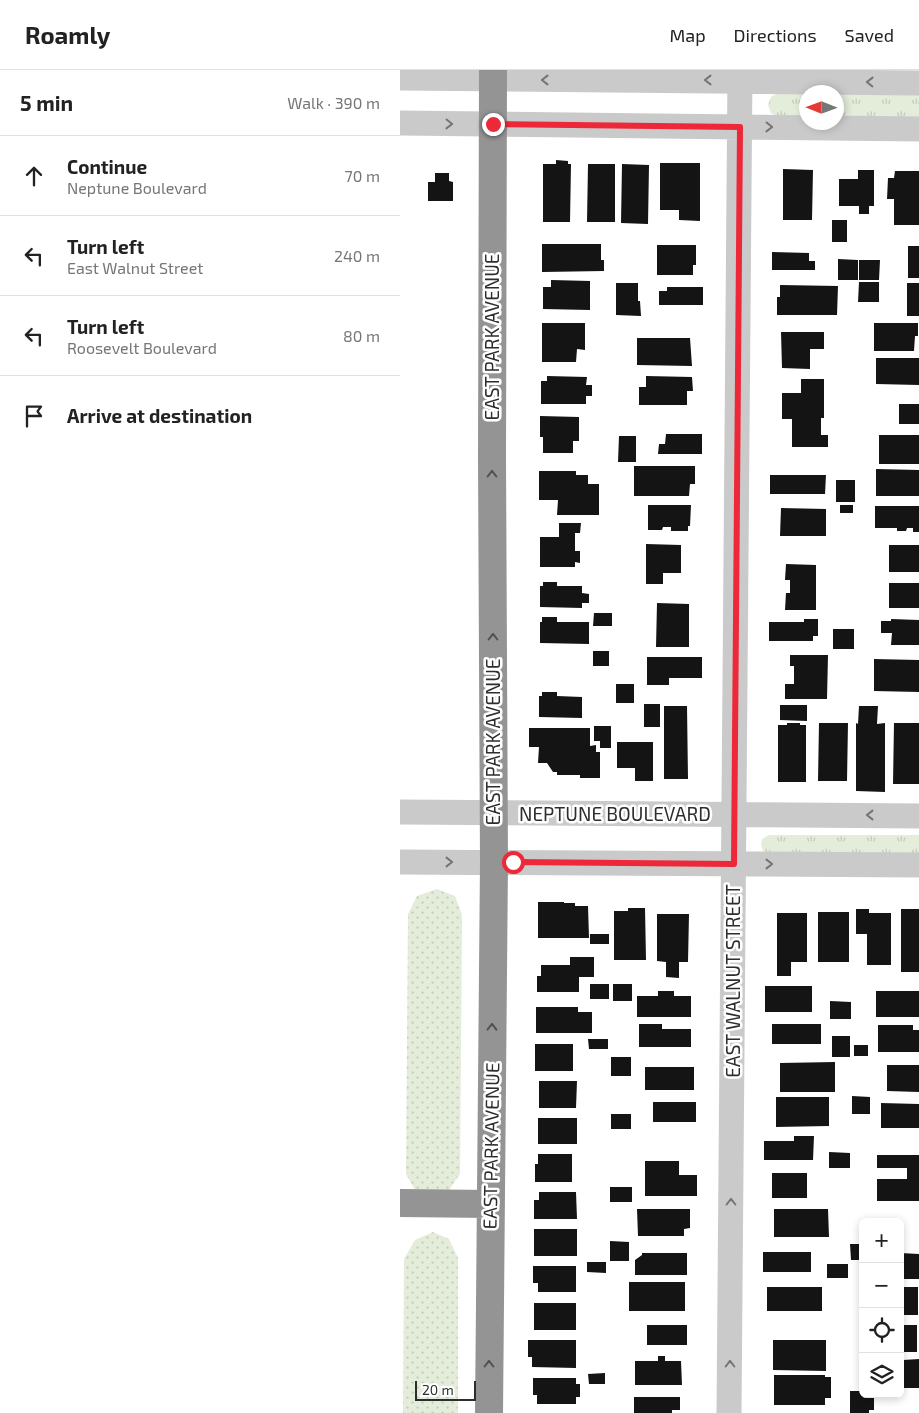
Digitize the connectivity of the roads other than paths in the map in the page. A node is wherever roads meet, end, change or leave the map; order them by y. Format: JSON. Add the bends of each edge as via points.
{"nodes":[{"id":1,"x":493,"y":75,"type":"edge"},
{"id":2,"x":740,"y":75,"type":"edge"},
{"id":3,"x":400,"y":78,"type":"edge"},
{"id":4,"x":919,"y":83,"type":"edge"},
{"id":5,"x":400,"y":123,"type":"edge"},
{"id":6,"x":493,"y":124,"type":"junction"},
{"id":7,"x":740,"y":127,"type":"junction"},
{"id":8,"x":919,"y":129,"type":"edge"},
{"id":9,"x":400,"y":812,"type":"edge"},
{"id":10,"x":494,"y":813,"type":"junction"},
{"id":11,"x":734,"y":814,"type":"junction"},
{"id":12,"x":919,"y":816,"type":"edge"},
{"id":13,"x":400,"y":862,"type":"edge"},
{"id":14,"x":494,"y":862,"type":"junction"},
{"id":15,"x":734,"y":864,"type":"junction"},
{"id":16,"x":919,"y":865,"type":"edge"},
{"id":17,"x":400,"y":1203,"type":"edge"},
{"id":18,"x":490,"y":1204,"type":"junction"},
{"id":19,"x":489,"y":1413,"type":"edge"},
{"id":20,"x":729,"y":1413,"type":"edge"}],
"edges":[{"from":2,"to":1,"type":"street","one_way":true},
{"from":1,"to":3,"type":"street"},
{"from":1,"to":6,"type":"highway","name":"EAST PARK AVENUE"},
{"from":4,"to":2,"type":"street","one_way":true},
{"from":2,"to":7,"type":"street","name":"EAST WALNUT STREET"},
{"from":5,"to":6,"type":"street","one_way":true},
{"from":6,"to":7,"type":"street"},
{"from":10,"to":6,"type":"highway","name":"EAST PARK AVENUE","one_way":true},
{"from":7,"to":8,"type":"street","one_way":true},
{"from":7,"to":11,"type":"street","name":"EAST WALNUT STREET"},
{"from":9,"to":10,"type":"street","name":"NEPTUNE BOULEVARD"},
{"from":10,"to":11,"type":"street","name":"NEPTUNE BOULEVARD"},
{"from":10,"to":14,"type":"highway","name":"EAST PARK AVENUE"},
{"from":12,"to":11,"type":"street","name":"NEPTUNE BOULEVARD","one_way":true},
{"from":11,"to":15,"type":"street","name":"EAST WALNUT STREET"},
{"from":13,"to":14,"type":"street","one_way":true},
{"from":14,"to":15,"type":"street"},
{"from":18,"to":14,"type":"highway","name":"EAST PARK AVENUE","one_way":true},
{"from":15,"to":16,"type":"street","one_way":true},
{"from":20,"to":15,"type":"street","name":"EAST WALNUT STREET","one_way":true},
{"from":17,"to":18,"type":"highway"},
{"from":19,"to":18,"type":"highway","name":"EAST PARK AVENUE","one_way":true}]}
